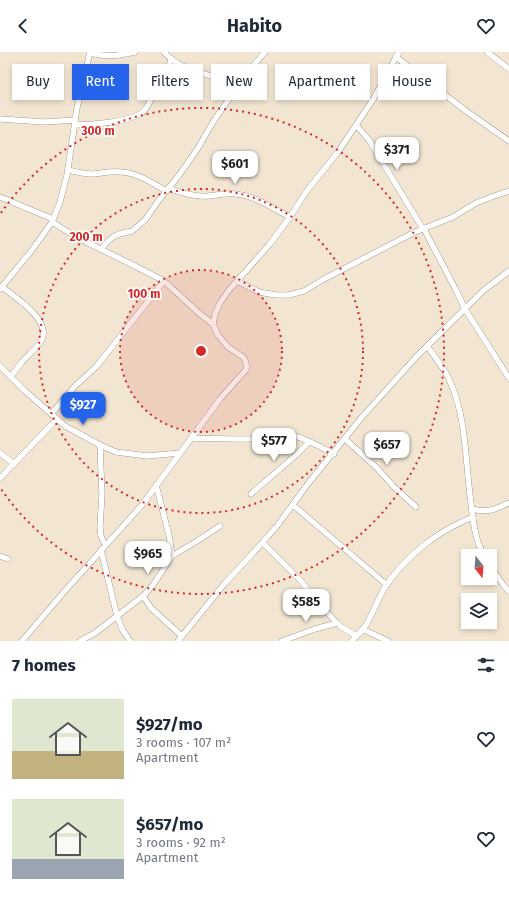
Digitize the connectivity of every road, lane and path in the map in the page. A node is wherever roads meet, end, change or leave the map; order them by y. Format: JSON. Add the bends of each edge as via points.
{"nodes":[{"id":1,"x":90,"y":52,"type":"edge"},
{"id":2,"x":135,"y":52,"type":"edge"},
{"id":3,"x":164,"y":52,"type":"edge"},
{"id":4,"x":266,"y":52,"type":"edge"},
{"id":5,"x":487,"y":52,"type":"edge"},
{"id":6,"x":398,"y":53,"type":"edge"},
{"id":7,"x":172,"y":59,"type":"junction"},
{"id":8,"x":256,"y":64,"type":"edge"},
{"id":9,"x":509,"y":69,"type":"edge"},
{"id":10,"x":211,"y":76,"type":"edge"},
{"id":11,"x":228,"y":100,"type":"edge"},
{"id":12,"x":0,"y":119,"type":"edge"},
{"id":13,"x":75,"y":123,"type":"junction"},
{"id":14,"x":356,"y":125,"type":"junction"},
{"id":15,"x":509,"y":141,"type":"edge"},
{"id":16,"x":68,"y":170,"type":"junction"},
{"id":17,"x":167,"y":189,"type":"junction"},
{"id":18,"x":509,"y":191,"type":"edge"},
{"id":19,"x":0,"y":197,"type":"edge"},
{"id":20,"x":290,"y":217,"type":"junction"},
{"id":21,"x":53,"y":220,"type":"junction"},
{"id":22,"x":423,"y":229,"type":"junction"},
{"id":23,"x":101,"y":249,"type":"junction"},
{"id":24,"x":509,"y":271,"type":"edge"},
{"id":25,"x":164,"y":281,"type":"junction"},
{"id":26,"x":237,"y":281,"type":"junction"},
{"id":27,"x":1,"y":286,"type":"edge"},
{"id":28,"x":465,"y":309,"type":"junction"},
{"id":29,"x":213,"y":324,"type":"junction"},
{"id":30,"x":427,"y":346,"type":"junction"},
{"id":31,"x":0,"y":366,"type":"edge"},
{"id":32,"x":11,"y":377,"type":"junction"},
{"id":33,"x":509,"y":378,"type":"edge"},
{"id":34,"x":51,"y":414,"type":"junction"},
{"id":35,"x":57,"y":420,"type":"junction"},
{"id":36,"x":191,"y":438,"type":"junction"},
{"id":37,"x":345,"y":439,"type":"junction"},
{"id":38,"x":309,"y":442,"type":"junction"},
{"id":39,"x":100,"y":445,"type":"junction"},
{"id":40,"x":180,"y":452,"type":"junction"},
{"id":41,"x":0,"y":453,"type":"edge"},
{"id":42,"x":334,"y":454,"type":"junction"},
{"id":43,"x":14,"y":464,"type":"junction"},
{"id":44,"x":0,"y":478,"type":"edge"},
{"id":45,"x":156,"y":485,"type":"junction"},
{"id":46,"x":250,"y":494,"type":"dead end"},
{"id":47,"x":509,"y":503,"type":"edge"},
{"id":48,"x":293,"y":505,"type":"junction"},
{"id":49,"x":416,"y":506,"type":"dead end"},
{"id":50,"x":472,"y":509,"type":"junction"},
{"id":51,"x":473,"y":517,"type":"junction"},
{"id":52,"x":220,"y":526,"type":"dead end"},
{"id":53,"x":263,"y":543,"type":"junction"},
{"id":54,"x":105,"y":545,"type":"junction"},
{"id":55,"x":480,"y":549,"type":"edge"},
{"id":56,"x":101,"y":550,"type":"junction"},
{"id":57,"x":0,"y":556,"type":"edge"},
{"id":58,"x":172,"y":556,"type":"junction"},
{"id":59,"x":8,"y":559,"type":"dead end"},
{"id":60,"x":497,"y":576,"type":"edge"},
{"id":61,"x":387,"y":585,"type":"junction"},
{"id":62,"x":509,"y":591,"type":"edge"},
{"id":63,"x":143,"y":596,"type":"junction"},
{"id":64,"x":117,"y":616,"type":"junction"},
{"id":65,"x":337,"y":623,"type":"junction"},
{"id":66,"x":362,"y":630,"type":"junction"},
{"id":67,"x":182,"y":636,"type":"junction"},
{"id":68,"x":357,"y":636,"type":"junction"},
{"id":69,"x":22,"y":641,"type":"edge"},
{"id":70,"x":82,"y":641,"type":"edge"},
{"id":71,"x":130,"y":641,"type":"edge"},
{"id":72,"x":178,"y":641,"type":"edge"},
{"id":73,"x":282,"y":641,"type":"edge"},
{"id":74,"x":352,"y":641,"type":"edge"},
{"id":75,"x":388,"y":641,"type":"edge"}],
"edges":[{"from":1,"to":2,"type":"street","via":[[102,56],[119,56]]},
{"from":1,"to":13,"type":"street"},
{"from":3,"to":7,"type":"street"},
{"from":4,"to":8,"type":"street"},
{"from":5,"to":9,"type":"street"},
{"from":6,"to":14,"type":"street"},
{"from":6,"to":15,"type":"street","via":[[466,111]]},
{"from":7,"to":10,"type":"street","via":[[187,68]]},
{"from":7,"to":13,"type":"street","via":[[148,105],[139,114],[118,121],[89,125]]},
{"from":11,"to":17,"type":"street","via":[[198,148]]},
{"from":12,"to":13,"type":"street"},
{"from":13,"to":16,"type":"street"},
{"from":14,"to":20,"type":"street"},
{"from":14,"to":22,"type":"street","via":[[374,147]]},
{"from":16,"to":17,"type":"street","via":[[85,174],[121,172]]},
{"from":16,"to":21,"type":"street"},
{"from":17,"to":20,"type":"street","via":[[197,196],[246,196]]},
{"from":17,"to":23,"type":"street","via":[[138,227],[113,237]]},
{"from":18,"to":22,"type":"street","via":[[476,203],[453,217]]},
{"from":19,"to":21,"type":"street"},
{"from":20,"to":26,"type":"street"},
{"from":21,"to":23,"type":"street","via":[[76,237]]},
{"from":21,"to":27,"type":"street","via":[[32,250]]},
{"from":22,"to":26,"type":"street","via":[[324,278],[304,291],[276,295],[259,292]]},
{"from":22,"to":28,"type":"street"},
{"from":23,"to":25,"type":"street"},
{"from":24,"to":28,"type":"street"},
{"from":25,"to":29,"type":"street"},
{"from":25,"to":34,"type":"street","via":[[96,367]]},
{"from":26,"to":29,"type":"street","via":[[220,302]]},
{"from":27,"to":32,"type":"street","via":[[37,316],[43,327],[40,342]]},
{"from":28,"to":30,"type":"street"},
{"from":28,"to":33,"type":"street"},
{"from":29,"to":36,"type":"street","via":[[218,336],[243,357],[247,367]]},
{"from":30,"to":37,"type":"street"},
{"from":30,"to":50,"type":"street","via":[[449,379],[459,405]]},
{"from":31,"to":32,"type":"street"},
{"from":32,"to":34,"type":"street"},
{"from":34,"to":35,"type":"street"},
{"from":35,"to":39,"type":"street"},
{"from":35,"to":43,"type":"street"},
{"from":36,"to":38,"type":"street","via":[[265,439],[294,436]]},
{"from":36,"to":40,"type":"street"},
{"from":37,"to":42,"type":"street"},
{"from":37,"to":49,"type":"street"},
{"from":38,"to":42,"type":"street"},
{"from":38,"to":46,"type":"street"},
{"from":39,"to":40,"type":"street","via":[[116,452],[147,456]]},
{"from":39,"to":54,"type":"street","via":[[100,536]]},
{"from":40,"to":45,"type":"street"},
{"from":41,"to":43,"type":"street"},
{"from":42,"to":48,"type":"street"},
{"from":43,"to":44,"type":"street"},
{"from":45,"to":54,"type":"street","via":[[142,505]]},
{"from":45,"to":58,"type":"street"},
{"from":47,"to":50,"type":"street","via":[[490,510]]},
{"from":48,"to":53,"type":"street"},
{"from":48,"to":61,"type":"street"},
{"from":50,"to":51,"type":"street"},
{"from":51,"to":55,"type":"street"},
{"from":51,"to":61,"type":"street","via":[[436,536],[406,562]]},
{"from":52,"to":58,"type":"street"},
{"from":53,"to":65,"type":"street","via":[[301,581]]},
{"from":53,"to":67,"type":"street","via":[[224,583]]},
{"from":54,"to":56,"type":"street"},
{"from":56,"to":64,"type":"street"},
{"from":56,"to":69,"type":"street"},
{"from":57,"to":59,"type":"street"},
{"from":58,"to":63,"type":"street"},
{"from":60,"to":62,"type":"street"},
{"from":61,"to":66,"type":"street"},
{"from":63,"to":64,"type":"street"},
{"from":63,"to":67,"type":"street","via":[[151,608]]},
{"from":64,"to":70,"type":"street"},
{"from":64,"to":71,"type":"street"},
{"from":65,"to":68,"type":"street"},
{"from":65,"to":73,"type":"street"},
{"from":66,"to":68,"type":"street"},
{"from":66,"to":75,"type":"street"},
{"from":67,"to":72,"type":"street"},
{"from":68,"to":74,"type":"street"}]}
